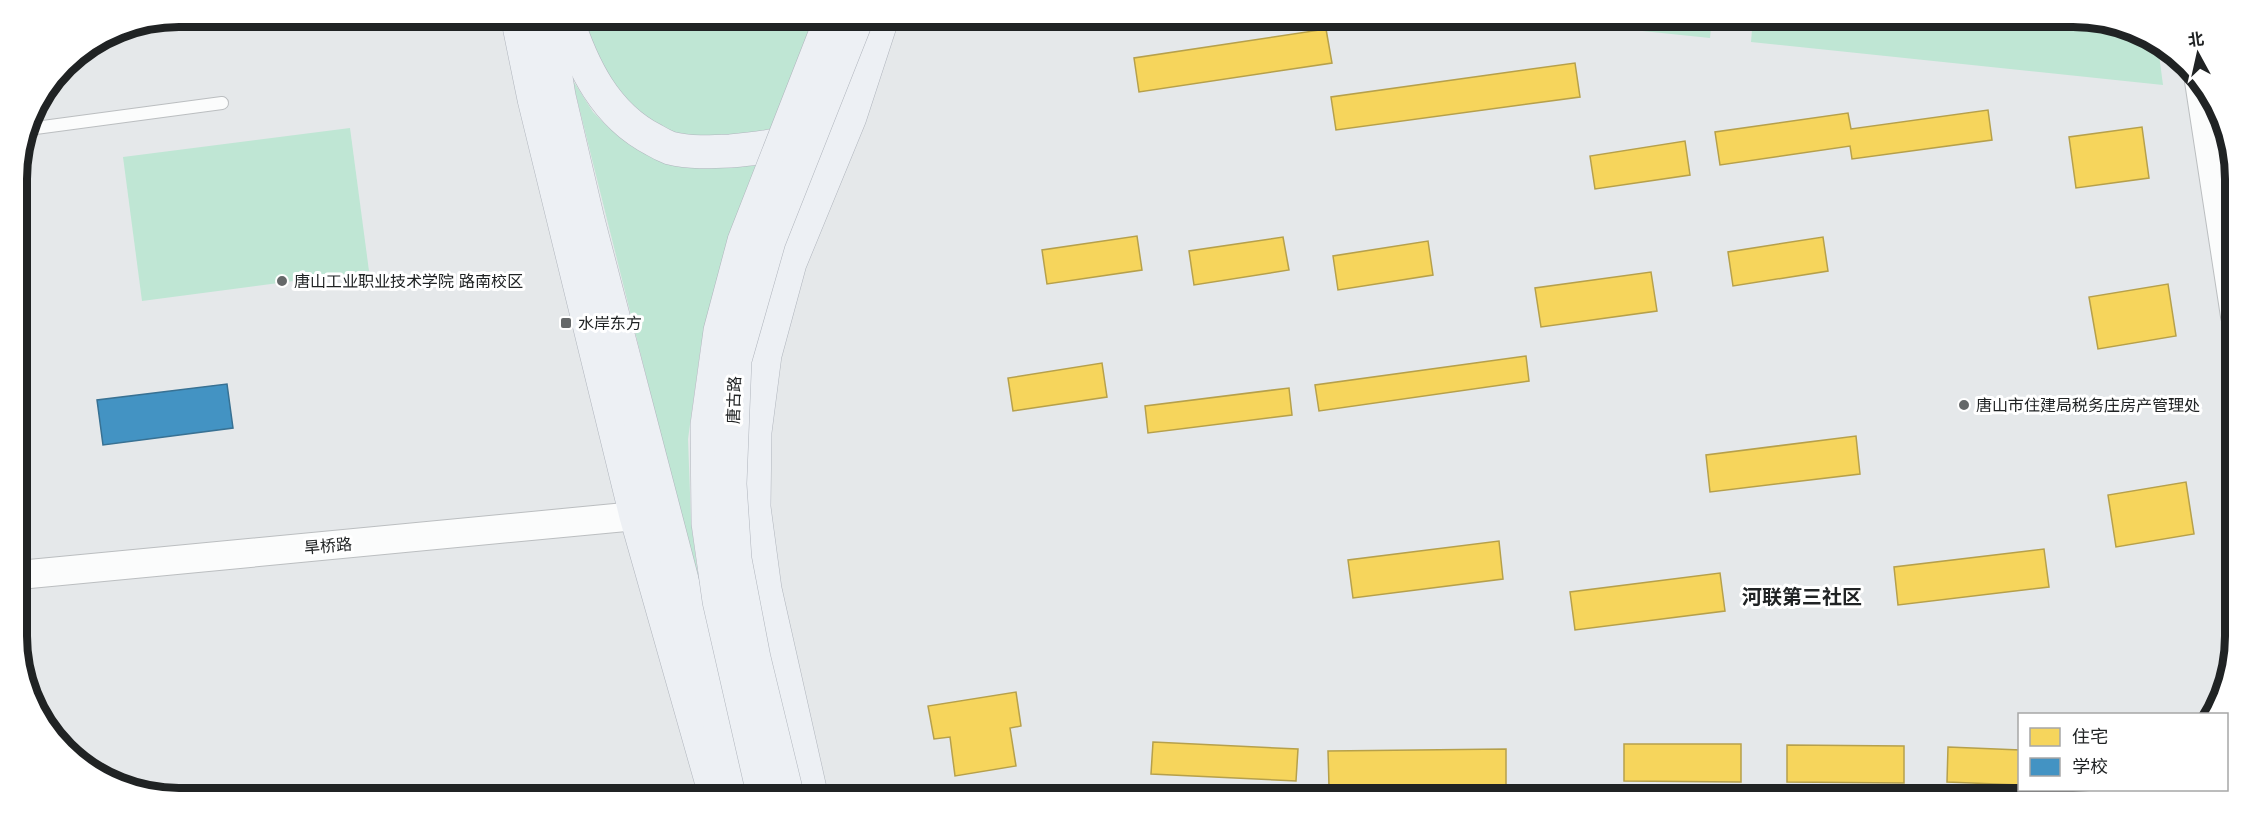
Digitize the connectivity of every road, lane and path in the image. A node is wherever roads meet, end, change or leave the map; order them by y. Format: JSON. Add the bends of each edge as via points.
{"nodes":[{"id":1,"x":519,"y":27,"type":"edge"},
{"id":2,"x":548,"y":27,"type":"edge"},
{"id":3,"x":570,"y":27,"type":"edge"},
{"id":4,"x":828,"y":27,"type":"edge"},
{"id":5,"x":854,"y":27,"type":"edge"},
{"id":6,"x":879,"y":27,"type":"edge"},
{"id":7,"x":2202,"y":100,"type":"edge"},
{"id":8,"x":222,"y":103,"type":"dead end"},
{"id":9,"x":850,"y":117,"type":"junction"},
{"id":10,"x":36,"y":128,"type":"edge"},
{"id":11,"x":2225,"y":251,"type":"edge"},
{"id":12,"x":636,"y":516,"type":"junction"},
{"id":13,"x":27,"y":574,"type":"edge"},
{"id":14,"x":713,"y":788,"type":"edge"},
{"id":15,"x":736,"y":788,"type":"edge"},
{"id":16,"x":762,"y":788,"type":"edge"},
{"id":17,"x":786,"y":788,"type":"edge"},
{"id":18,"x":810,"y":788,"type":"edge"}],
"edges":[{"from":1,"to":12,"type":"main road"},
{"from":2,"to":15,"type":"main road","via":[[559,96],[588,220]]},
{"from":3,"to":9,"type":"main road","via":[[598,90],[620,117],[669,148],[703,153],[744,150],[795,141]]},
{"from":4,"to":16,"type":"main road","bridge":true,"via":[[744,241],[720,331],[707,425],[708,523],[719,601]]},
{"from":5,"to":17,"type":"main road","name":"唐古路","bridge":true,"via":[[769,241],[735,360],[730,484],[735,559]]},
{"from":6,"to":9,"type":"main road"},
{"from":7,"to":11,"type":"street"},
{"from":8,"to":10,"type":"lane"},
{"from":9,"to":18,"type":"main road","via":[[789,263],[765,355],[755,432],[754,507],[765,589]]},
{"from":12,"to":13,"type":"street","name":"旱桥路"},
{"from":12,"to":14,"type":"main road"}]}
